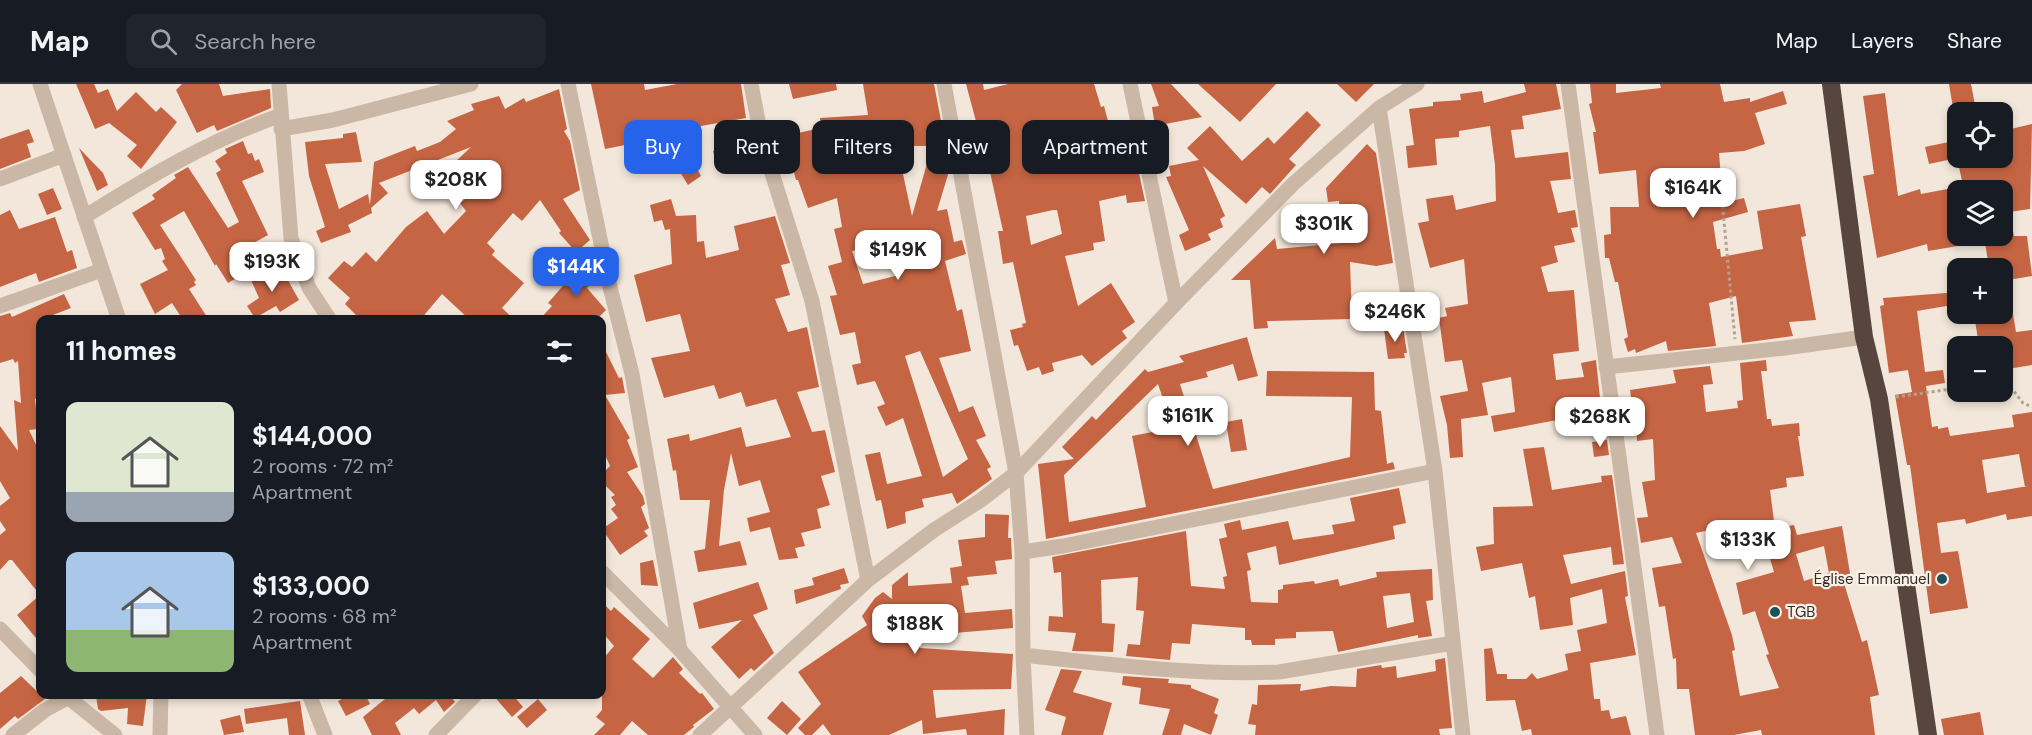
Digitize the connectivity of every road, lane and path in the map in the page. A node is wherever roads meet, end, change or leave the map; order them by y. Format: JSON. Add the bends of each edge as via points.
{"nodes":[{"id":1,"x":40,"y":84,"type":"edge"},
{"id":2,"x":279,"y":84,"type":"edge"},
{"id":3,"x":471,"y":84,"type":"edge"},
{"id":4,"x":568,"y":84,"type":"edge"},
{"id":5,"x":751,"y":84,"type":"edge"},
{"id":6,"x":944,"y":84,"type":"edge"},
{"id":7,"x":1130,"y":84,"type":"edge"},
{"id":8,"x":1417,"y":84,"type":"edge"},
{"id":9,"x":1568,"y":84,"type":"edge"},
{"id":10,"x":1831,"y":84,"type":"edge"},
{"id":11,"x":1379,"y":108,"type":"junction"},
{"id":12,"x":281,"y":122,"type":"junction"},
{"id":13,"x":64,"y":155,"type":"junction"},
{"id":14,"x":0,"y":179,"type":"edge"},
{"id":15,"x":1722,"y":200,"type":"dead end"},
{"id":16,"x":84,"y":217,"type":"junction"},
{"id":17,"x":102,"y":270,"type":"junction"},
{"id":18,"x":1176,"y":303,"type":"junction"},
{"id":19,"x":0,"y":306,"type":"edge"},
{"id":20,"x":117,"y":315,"type":"edge"},
{"id":21,"x":327,"y":315,"type":"edge"},
{"id":22,"x":1864,"y":337,"type":"junction"},
{"id":23,"x":1736,"y":352,"type":"junction"},
{"id":24,"x":1606,"y":367,"type":"junction"},
{"id":25,"x":1947,"y":390,"type":"edge"},
{"id":26,"x":2013,"y":393,"type":"edge"},
{"id":27,"x":1879,"y":399,"type":"junction"},
{"id":28,"x":2032,"y":407,"type":"edge"},
{"id":29,"x":1435,"y":471,"type":"junction"},
{"id":30,"x":1016,"y":473,"type":"junction"},
{"id":31,"x":1022,"y":552,"type":"junction"},
{"id":32,"x":606,"y":576,"type":"edge"},
{"id":33,"x":868,"y":580,"type":"junction"},
{"id":34,"x":0,"y":629,"type":"edge"},
{"id":35,"x":1453,"y":643,"type":"junction"},
{"id":36,"x":680,"y":650,"type":"junction"},
{"id":37,"x":1023,"y":655,"type":"junction"},
{"id":38,"x":36,"y":666,"type":"edge"},
{"id":39,"x":64,"y":699,"type":"edge"},
{"id":40,"x":73,"y":699,"type":"edge"},
{"id":41,"x":161,"y":699,"type":"edge"},
{"id":42,"x":311,"y":699,"type":"edge"},
{"id":43,"x":471,"y":699,"type":"edge"},
{"id":44,"x":731,"y":708,"type":"junction"},
{"id":45,"x":13,"y":735,"type":"edge"},
{"id":46,"x":115,"y":735,"type":"edge"},
{"id":47,"x":160,"y":735,"type":"edge"},
{"id":48,"x":325,"y":735,"type":"edge"},
{"id":49,"x":436,"y":735,"type":"edge"},
{"id":50,"x":700,"y":735,"type":"edge"},
{"id":51,"x":755,"y":735,"type":"edge"},
{"id":52,"x":1027,"y":735,"type":"edge"},
{"id":53,"x":1463,"y":735,"type":"edge"},
{"id":54,"x":1658,"y":735,"type":"edge"},
{"id":55,"x":1928,"y":735,"type":"edge"}],
"edges":[{"from":1,"to":13,"type":"street"},
{"from":2,"to":12,"type":"street"},
{"from":3,"to":12,"type":"street","via":[[333,120]]},
{"from":4,"to":36,"type":"street","via":[[610,287],[633,374]]},
{"from":5,"to":33,"type":"street","via":[[762,141],[812,301]]},
{"from":6,"to":30,"type":"street"},
{"from":7,"to":18,"type":"street"},
{"from":8,"to":11,"type":"street"},
{"from":9,"to":24,"type":"street"},
{"from":10,"to":22,"type":"highway"},
{"from":11,"to":18,"type":"street","via":[[1293,184]]},
{"from":11,"to":29,"type":"street"},
{"from":12,"to":16,"type":"street","via":[[205,145]]},
{"from":12,"to":21,"type":"street","via":[[291,238],[309,288]]},
{"from":13,"to":14,"type":"street"},
{"from":13,"to":16,"type":"street"},
{"from":15,"to":23,"type":"path"},
{"from":16,"to":17,"type":"street"},
{"from":17,"to":19,"type":"street"},
{"from":17,"to":20,"type":"street"},
{"from":18,"to":30,"type":"street"},
{"from":22,"to":23,"type":"street"},
{"from":22,"to":27,"type":"highway"},
{"from":23,"to":24,"type":"street"},
{"from":24,"to":54,"type":"street"},
{"from":25,"to":27,"type":"path"},
{"from":26,"to":28,"type":"path"},
{"from":27,"to":55,"type":"highway"},
{"from":29,"to":31,"type":"street"},
{"from":29,"to":35,"type":"street"},
{"from":30,"to":31,"type":"street"},
{"from":30,"to":33,"type":"street"},
{"from":31,"to":37,"type":"street"},
{"from":32,"to":36,"type":"street"},
{"from":33,"to":44,"type":"street"},
{"from":34,"to":38,"type":"street"},
{"from":35,"to":37,"type":"street","via":[[1252,673],[1135,667]]},
{"from":35,"to":53,"type":"street"},
{"from":36,"to":44,"type":"street"},
{"from":37,"to":52,"type":"street"},
{"from":39,"to":45,"type":"street"},
{"from":40,"to":46,"type":"street"},
{"from":41,"to":47,"type":"street"},
{"from":42,"to":48,"type":"street"},
{"from":43,"to":49,"type":"street"},
{"from":44,"to":50,"type":"street"},
{"from":44,"to":51,"type":"street"}]}
